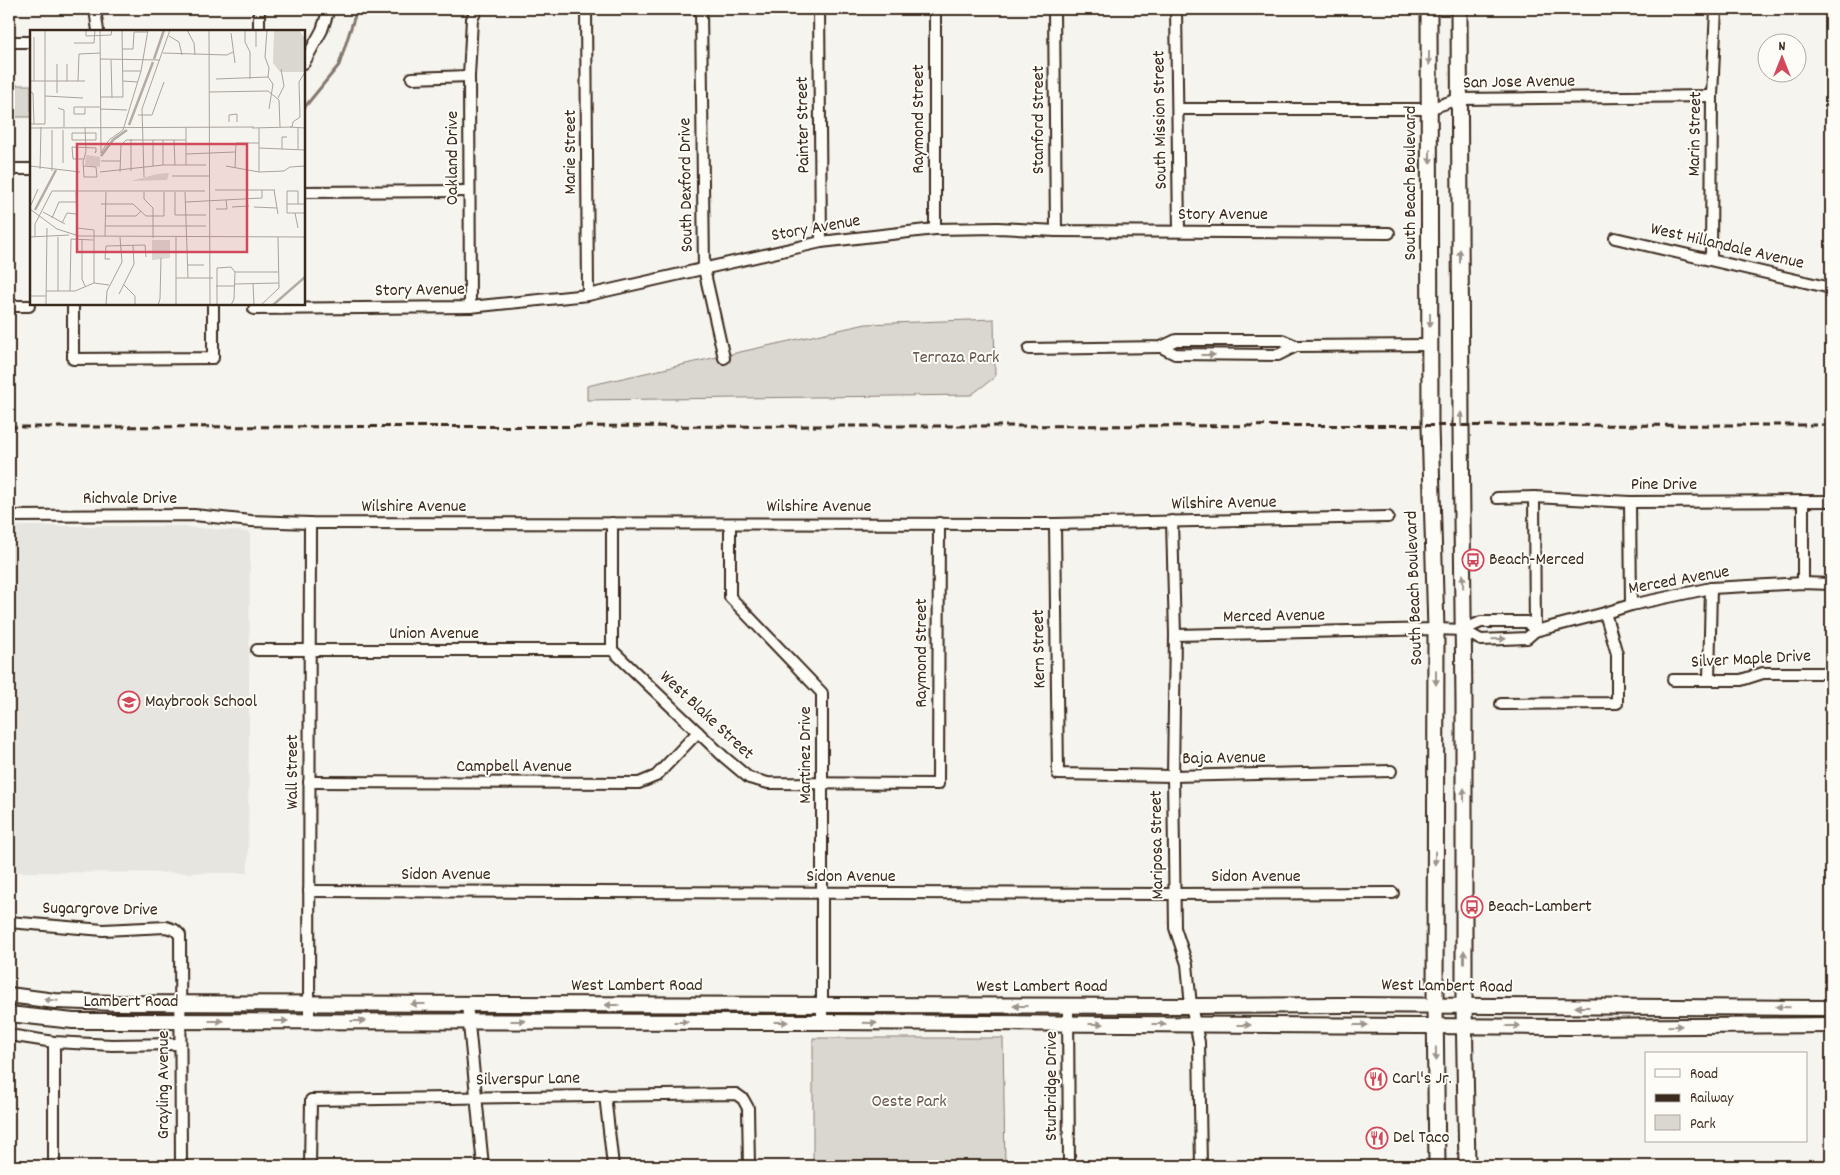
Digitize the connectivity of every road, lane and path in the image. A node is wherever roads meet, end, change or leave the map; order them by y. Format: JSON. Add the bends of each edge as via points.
{"nodes":[{"id":1,"x":95,"y":9,"type":"edge"},
{"id":2,"x":259,"y":9,"type":"edge"},
{"id":3,"x":329,"y":9,"type":"edge"},
{"id":4,"x":477,"y":9,"type":"edge"},
{"id":5,"x":586,"y":9,"type":"edge"},
{"id":6,"x":701,"y":9,"type":"edge"},
{"id":7,"x":819,"y":9,"type":"edge"},
{"id":8,"x":935,"y":9,"type":"edge"},
{"id":9,"x":1054,"y":9,"type":"edge"},
{"id":10,"x":1176,"y":9,"type":"edge"},
{"id":11,"x":1429,"y":9,"type":"edge"},
{"id":12,"x":1459,"y":9,"type":"edge"},
{"id":13,"x":1716,"y":9,"type":"edge"},
{"id":14,"x":98,"y":30,"type":"edge"},
{"id":15,"x":259,"y":30,"type":"edge"},
{"id":16,"x":9,"y":42,"type":"edge"},
{"id":17,"x":30,"y":42,"type":"edge"},
{"id":18,"x":305,"y":61,"type":"edge"},
{"id":19,"x":469,"y":76,"type":"junction"},
{"id":20,"x":412,"y":78,"type":"dead end"},
{"id":21,"x":1712,"y":96,"type":"junction"},
{"id":22,"x":1458,"y":99,"type":"junction"},
{"id":23,"x":1178,"y":109,"type":"junction"},
{"id":24,"x":1429,"y":109,"type":"junction"},
{"id":25,"x":9,"y":170,"type":"edge"},
{"id":26,"x":30,"y":170,"type":"edge"},
{"id":27,"x":468,"y":191,"type":"junction"},
{"id":28,"x":305,"y":192,"type":"edge"},
{"id":29,"x":935,"y":229,"type":"junction"},
{"id":30,"x":1056,"y":231,"type":"junction"},
{"id":31,"x":1179,"y":231,"type":"junction"},
{"id":32,"x":1389,"y":233,"type":"dead end"},
{"id":33,"x":1614,"y":238,"type":"dead end"},
{"id":34,"x":821,"y":242,"type":"junction"},
{"id":35,"x":1711,"y":260,"type":"junction"},
{"id":36,"x":704,"y":269,"type":"junction"},
{"id":37,"x":1831,"y":288,"type":"edge"},
{"id":38,"x":588,"y":295,"type":"junction"},
{"id":39,"x":72,"y":305,"type":"edge"},
{"id":40,"x":213,"y":305,"type":"edge"},
{"id":41,"x":9,"y":306,"type":"edge"},
{"id":42,"x":29,"y":306,"type":"dead end"},
{"id":43,"x":470,"y":307,"type":"junction"},
{"id":44,"x":254,"y":309,"type":"dead end"},
{"id":45,"x":1430,"y":345,"type":"junction"},
{"id":46,"x":1296,"y":346,"type":"junction"},
{"id":47,"x":1161,"y":347,"type":"junction"},
{"id":48,"x":1029,"y":348,"type":"dead end"},
{"id":49,"x":724,"y":358,"type":"dead end"},
{"id":50,"x":1534,"y":497,"type":"junction"},
{"id":51,"x":1497,"y":498,"type":"dead end"},
{"id":52,"x":1803,"y":501,"type":"junction"},
{"id":53,"x":1831,"y":501,"type":"edge"},
{"id":54,"x":1630,"y":502,"type":"junction"},
{"id":55,"x":9,"y":516,"type":"edge"},
{"id":56,"x":1388,"y":517,"type":"dead end"},
{"id":57,"x":251,"y":521,"type":"joint"},
{"id":58,"x":1172,"y":521,"type":"junction"},
{"id":59,"x":310,"y":523,"type":"junction"},
{"id":60,"x":612,"y":523,"type":"junction"},
{"id":61,"x":939,"y":523,"type":"junction"},
{"id":62,"x":730,"y":524,"type":"junction"},
{"id":63,"x":1055,"y":524,"type":"junction"},
{"id":64,"x":1803,"y":583,"type":"junction"},
{"id":65,"x":1831,"y":584,"type":"edge"},
{"id":66,"x":1711,"y":588,"type":"junction"},
{"id":67,"x":1631,"y":605,"type":"junction"},
{"id":68,"x":1605,"y":613,"type":"junction"},
{"id":69,"x":1436,"y":629,"type":"junction"},
{"id":70,"x":1463,"y":630,"type":"junction"},
{"id":71,"x":1535,"y":631,"type":"junction"},
{"id":72,"x":1175,"y":635,"type":"junction"},
{"id":73,"x":257,"y":650,"type":"dead end"},
{"id":74,"x":308,"y":650,"type":"junction"},
{"id":75,"x":612,"y":650,"type":"junction"},
{"id":76,"x":1831,"y":673,"type":"edge"},
{"id":77,"x":1673,"y":680,"type":"dead end"},
{"id":78,"x":1709,"y":680,"type":"junction"},
{"id":79,"x":1501,"y":704,"type":"dead end"},
{"id":80,"x":698,"y":732,"type":"junction"},
{"id":81,"x":1391,"y":771,"type":"dead end"},
{"id":82,"x":1058,"y":774,"type":"joint"},
{"id":83,"x":1173,"y":776,"type":"junction"},
{"id":84,"x":309,"y":782,"type":"junction"},
{"id":85,"x":822,"y":783,"type":"junction"},
{"id":86,"x":938,"y":784,"type":"joint"},
{"id":87,"x":309,"y":891,"type":"junction"},
{"id":88,"x":822,"y":893,"type":"junction"},
{"id":89,"x":1393,"y":893,"type":"dead end"},
{"id":90,"x":1174,"y":894,"type":"junction"},
{"id":91,"x":9,"y":922,"type":"edge"},
{"id":92,"x":9,"y":995,"type":"edge"},
{"id":93,"x":180,"y":1004,"type":"junction"},
{"id":94,"x":252,"y":1004,"type":"joint"},
{"id":95,"x":309,"y":1004,"type":"junction"},
{"id":96,"x":467,"y":1004,"type":"junction"},
{"id":97,"x":822,"y":1006,"type":"junction"},
{"id":98,"x":1068,"y":1006,"type":"junction"},
{"id":99,"x":1191,"y":1006,"type":"junction"},
{"id":100,"x":1435,"y":1006,"type":"junction"},
{"id":101,"x":1464,"y":1006,"type":"junction"},
{"id":102,"x":1831,"y":1008,"type":"edge"},
{"id":103,"x":9,"y":1014,"type":"edge"},
{"id":104,"x":252,"y":1021,"type":"joint"},
{"id":105,"x":309,"y":1021,"type":"junction"},
{"id":106,"x":470,"y":1021,"type":"junction"},
{"id":107,"x":180,"y":1022,"type":"junction"},
{"id":108,"x":822,"y":1022,"type":"junction"},
{"id":109,"x":1068,"y":1024,"type":"junction"},
{"id":110,"x":1195,"y":1024,"type":"junction"},
{"id":111,"x":1435,"y":1025,"type":"junction"},
{"id":112,"x":1831,"y":1025,"type":"edge"},
{"id":113,"x":1464,"y":1026,"type":"junction"},
{"id":114,"x":9,"y":1035,"type":"edge"},
{"id":115,"x":54,"y":1042,"type":"junction"},
{"id":116,"x":180,"y":1044,"type":"junction"},
{"id":117,"x":605,"y":1095,"type":"junction"},
{"id":118,"x":477,"y":1097,"type":"junction"},
{"id":119,"x":54,"y":1166,"type":"edge"},
{"id":120,"x":180,"y":1166,"type":"edge"},
{"id":121,"x":310,"y":1166,"type":"edge"},
{"id":122,"x":483,"y":1166,"type":"edge"},
{"id":123,"x":613,"y":1166,"type":"edge"},
{"id":124,"x":749,"y":1166,"type":"edge"},
{"id":125,"x":1069,"y":1166,"type":"edge"},
{"id":126,"x":1201,"y":1166,"type":"edge"},
{"id":127,"x":1437,"y":1166,"type":"edge"},
{"id":128,"x":1467,"y":1166,"type":"edge"}],
"edges":[{"from":1,"to":14,"type":"street"},
{"from":2,"to":15,"type":"street"},
{"from":3,"to":18,"type":"street"},
{"from":4,"to":19,"type":"street","name":"Oakland Drive","via":[[472,19]]},
{"from":5,"to":38,"type":"street","name":"Marie Street"},
{"from":6,"to":36,"type":"street","name":"South Dexford Drive"},
{"from":7,"to":34,"type":"street","name":"Painter Street"},
{"from":8,"to":29,"type":"street","name":"Raymond Street"},
{"from":9,"to":30,"type":"street","name":"Stanford Street"},
{"from":10,"to":23,"type":"street","name":"South Mission Street"},
{"from":11,"to":24,"type":"main road","name":"South Beach Boulevard","one_way":true},
{"from":12,"to":22,"type":"main road"},
{"from":13,"to":21,"type":"street","name":"Marin Street"},
{"from":16,"to":17,"type":"street"},
{"from":19,"to":20,"type":"street"},
{"from":19,"to":27,"type":"street","name":"Oakland Drive"},
{"from":21,"to":22,"type":"street","name":"San Jose Avenue"},
{"from":21,"to":35,"type":"street","name":"Marin Street"},
{"from":22,"to":24,"type":"street","name":"San Jose Avenue"},
{"from":70,"to":22,"type":"main road","one_way":true},
{"from":23,"to":24,"type":"street","name":"San Jose Avenue"},
{"from":23,"to":31,"type":"street","name":"South Mission Street"},
{"from":24,"to":45,"type":"main road","name":"South Beach Boulevard","one_way":true},
{"from":25,"to":26,"type":"street"},
{"from":27,"to":28,"type":"street"},
{"from":27,"to":43,"type":"street","name":"Oakland Drive"},
{"from":29,"to":30,"type":"street","name":"Story Avenue"},
{"from":29,"to":34,"type":"street","name":"Story Avenue"},
{"from":30,"to":31,"type":"street","name":"Story Avenue"},
{"from":31,"to":32,"type":"street","name":"Story Avenue"},
{"from":33,"to":35,"type":"street","name":"West Hillandale Avenue"},
{"from":34,"to":36,"type":"street","name":"Story Avenue"},
{"from":35,"to":37,"type":"street","name":"West Hillandale Avenue"},
{"from":36,"to":38,"type":"street","name":"Story Avenue"},
{"from":36,"to":49,"type":"street","name":"South Dexford Drive"},
{"from":38,"to":43,"type":"street","name":"Story Avenue"},
{"from":39,"to":40,"type":"street","via":[[73,359],[213,358]]},
{"from":41,"to":42,"type":"street"},
{"from":43,"to":44,"type":"street","name":"Story Avenue"},
{"from":45,"to":46,"type":"street"},
{"from":45,"to":69,"type":"main road","name":"South Beach Boulevard"},
{"from":46,"to":47,"type":"street","via":[[1282,340],[1176,340]]},
{"from":47,"to":46,"type":"street","one_way":true,"via":[[1175,354],[1278,355]]},
{"from":47,"to":48,"type":"street"},
{"from":50,"to":51,"type":"street","name":"Pine Drive"},
{"from":50,"to":54,"type":"street","name":"Pine Drive"},
{"from":50,"to":71,"type":"street"},
{"from":52,"to":53,"type":"street","name":"Pine Drive"},
{"from":52,"to":54,"type":"street","name":"Pine Drive"},
{"from":52,"to":64,"type":"street"},
{"from":54,"to":67,"type":"street"},
{"from":55,"to":57,"type":"street","name":"Richvale Drive","via":[[194,515]]},
{"from":56,"to":58,"type":"street","name":"Wilshire Avenue"},
{"from":57,"to":59,"type":"street","name":"Wilshire Avenue"},
{"from":58,"to":63,"type":"street","name":"Wilshire Avenue"},
{"from":58,"to":72,"type":"street","name":"Mariposa Street"},
{"from":59,"to":60,"type":"street","name":"Wilshire Avenue"},
{"from":59,"to":74,"type":"street","name":"Wall Street"},
{"from":60,"to":62,"type":"street","name":"Wilshire Avenue"},
{"from":60,"to":75,"type":"street"},
{"from":61,"to":62,"type":"street","name":"Wilshire Avenue"},
{"from":61,"to":63,"type":"street","name":"Wilshire Avenue"},
{"from":61,"to":86,"type":"street","name":"Raymond Street"},
{"from":62,"to":85,"type":"street","name":"Martinez Drive","via":[[730,597],[822,693]]},
{"from":63,"to":82,"type":"street","name":"Kern Street"},
{"from":64,"to":65,"type":"street","name":"Merced Avenue"},
{"from":64,"to":66,"type":"street","name":"Merced Avenue"},
{"from":66,"to":67,"type":"street","name":"Merced Avenue"},
{"from":66,"to":78,"type":"street"},
{"from":67,"to":68,"type":"street","name":"Merced Avenue"},
{"from":68,"to":71,"type":"street","name":"Merced Avenue"},
{"from":68,"to":79,"type":"street","via":[[1617,654],[1617,703]]},
{"from":69,"to":70,"type":"street","name":"Merced Avenue"},
{"from":69,"to":72,"type":"street","name":"Merced Avenue"},
{"from":69,"to":100,"type":"main road","name":"South Beach Boulevard","one_way":true},
{"from":70,"to":71,"type":"street","name":"Merced Avenue","one_way":true,"via":[[1481,640],[1527,638]]},
{"from":70,"to":71,"type":"street","name":"Merced Avenue","via":[[1481,622],[1527,622]]},
{"from":101,"to":70,"type":"main road","one_way":true},
{"from":72,"to":83,"type":"street","name":"Mariposa Street"},
{"from":73,"to":74,"type":"street","name":"Union Avenue"},
{"from":74,"to":75,"type":"street","name":"Union Avenue"},
{"from":74,"to":84,"type":"street","name":"Wall Street"},
{"from":75,"to":80,"type":"street","name":"West Blake Street"},
{"from":76,"to":78,"type":"street","name":"Silver Maple Drive","via":[[1763,673],[1742,680]]},
{"from":77,"to":78,"type":"street","name":"Silver Maple Drive"},
{"from":80,"to":84,"type":"street","name":"Campbell Avenue","via":[[656,776],[639,783]]},
{"from":80,"to":85,"type":"street","name":"West Blake Street","via":[[749,778],[768,783]]},
{"from":81,"to":83,"type":"street","name":"Baja Avenue"},
{"from":82,"to":83,"type":"street","name":"Baja Avenue"},
{"from":83,"to":90,"type":"street","name":"Mariposa Street"},
{"from":84,"to":87,"type":"street","name":"Wall Street"},
{"from":85,"to":86,"type":"street","name":"West Blake Street"},
{"from":85,"to":88,"type":"street","name":"Martinez Drive"},
{"from":87,"to":88,"type":"street","name":"Sidon Avenue"},
{"from":87,"to":95,"type":"street","name":"Wall Street"},
{"from":88,"to":90,"type":"street","name":"Sidon Avenue"},
{"from":88,"to":97,"type":"street","name":"Martinez Drive"},
{"from":89,"to":90,"type":"street","name":"Sidon Avenue"},
{"from":90,"to":99,"type":"street","name":"Mariposa Street","via":[[1175,928],[1187,964]]},
{"from":91,"to":93,"type":"street","name":"Sugargrove Drive","via":[[103,930],[166,927],[175,930],[180,935],[181,944]]},
{"from":93,"to":92,"type":"main road","name":"Lambert Road","one_way":true,"via":[[85,1003]]},
{"from":93,"to":94,"type":"main road","name":"Lambert Road"},
{"from":93,"to":107,"type":"street","name":"Grayling Avenue"},
{"from":94,"to":95,"type":"main road","name":"West Lambert Road"},
{"from":96,"to":95,"type":"main road","name":"West Lambert Road","one_way":true},
{"from":95,"to":105,"type":"street","name":"Wall Street"},
{"from":97,"to":96,"type":"main road","name":"West Lambert Road","one_way":true},
{"from":96,"to":106,"type":"street"},
{"from":98,"to":97,"type":"main road","name":"West Lambert Road","one_way":true},
{"from":97,"to":108,"type":"street","name":"Martinez Drive"},
{"from":98,"to":99,"type":"main road","name":"West Lambert Road"},
{"from":98,"to":109,"type":"street","name":"Sturbridge Drive"},
{"from":99,"to":100,"type":"main road","name":"West Lambert Road"},
{"from":99,"to":110,"type":"street","name":"Mariposa Street"},
{"from":100,"to":101,"type":"main road","name":"West Lambert Road"},
{"from":100,"to":111,"type":"main road","name":"South Beach Boulevard"},
{"from":102,"to":101,"type":"main road","name":"West Lambert Road","one_way":true},
{"from":101,"to":113,"type":"main road"},
{"from":103,"to":107,"type":"main road","name":"Lambert Road","via":[[73,1021]]},
{"from":104,"to":105,"type":"main road","name":"West Lambert Road","one_way":true},
{"from":107,"to":104,"type":"main road","name":"Lambert Road","one_way":true},
{"from":105,"to":106,"type":"main road","name":"West Lambert Road","one_way":true},
{"from":106,"to":108,"type":"main road","name":"West Lambert Road","one_way":true},
{"from":106,"to":118,"type":"street"},
{"from":107,"to":116,"type":"street","name":"Grayling Avenue"},
{"from":108,"to":109,"type":"main road","name":"West Lambert Road","one_way":true},
{"from":109,"to":110,"type":"main road","name":"West Lambert Road","one_way":true},
{"from":109,"to":125,"type":"street","name":"Sturbridge Drive"},
{"from":110,"to":111,"type":"main road","name":"West Lambert Road","one_way":true},
{"from":110,"to":126,"type":"street","name":"Mariposa Street","via":[[1199,1042]]},
{"from":111,"to":113,"type":"main road","name":"West Lambert Road"},
{"from":111,"to":127,"type":"main road","name":"South Beach Boulevard","one_way":true},
{"from":113,"to":112,"type":"main road","name":"West Lambert Road","one_way":true},
{"from":113,"to":128,"type":"main road"},
{"from":114,"to":115,"type":"street"},
{"from":115,"to":116,"type":"street"},
{"from":115,"to":119,"type":"street"},
{"from":116,"to":120,"type":"street","name":"Grayling Avenue"},
{"from":117,"to":118,"type":"street","name":"Silverspur Lane"},
{"from":117,"to":123,"type":"street"},
{"from":117,"to":124,"type":"street","name":"Silverspur Lane","via":[[736,1094],[748,1108]]},
{"from":118,"to":121,"type":"street","name":"Silverspur Lane","via":[[311,1100]]},
{"from":118,"to":122,"type":"street"}]}
